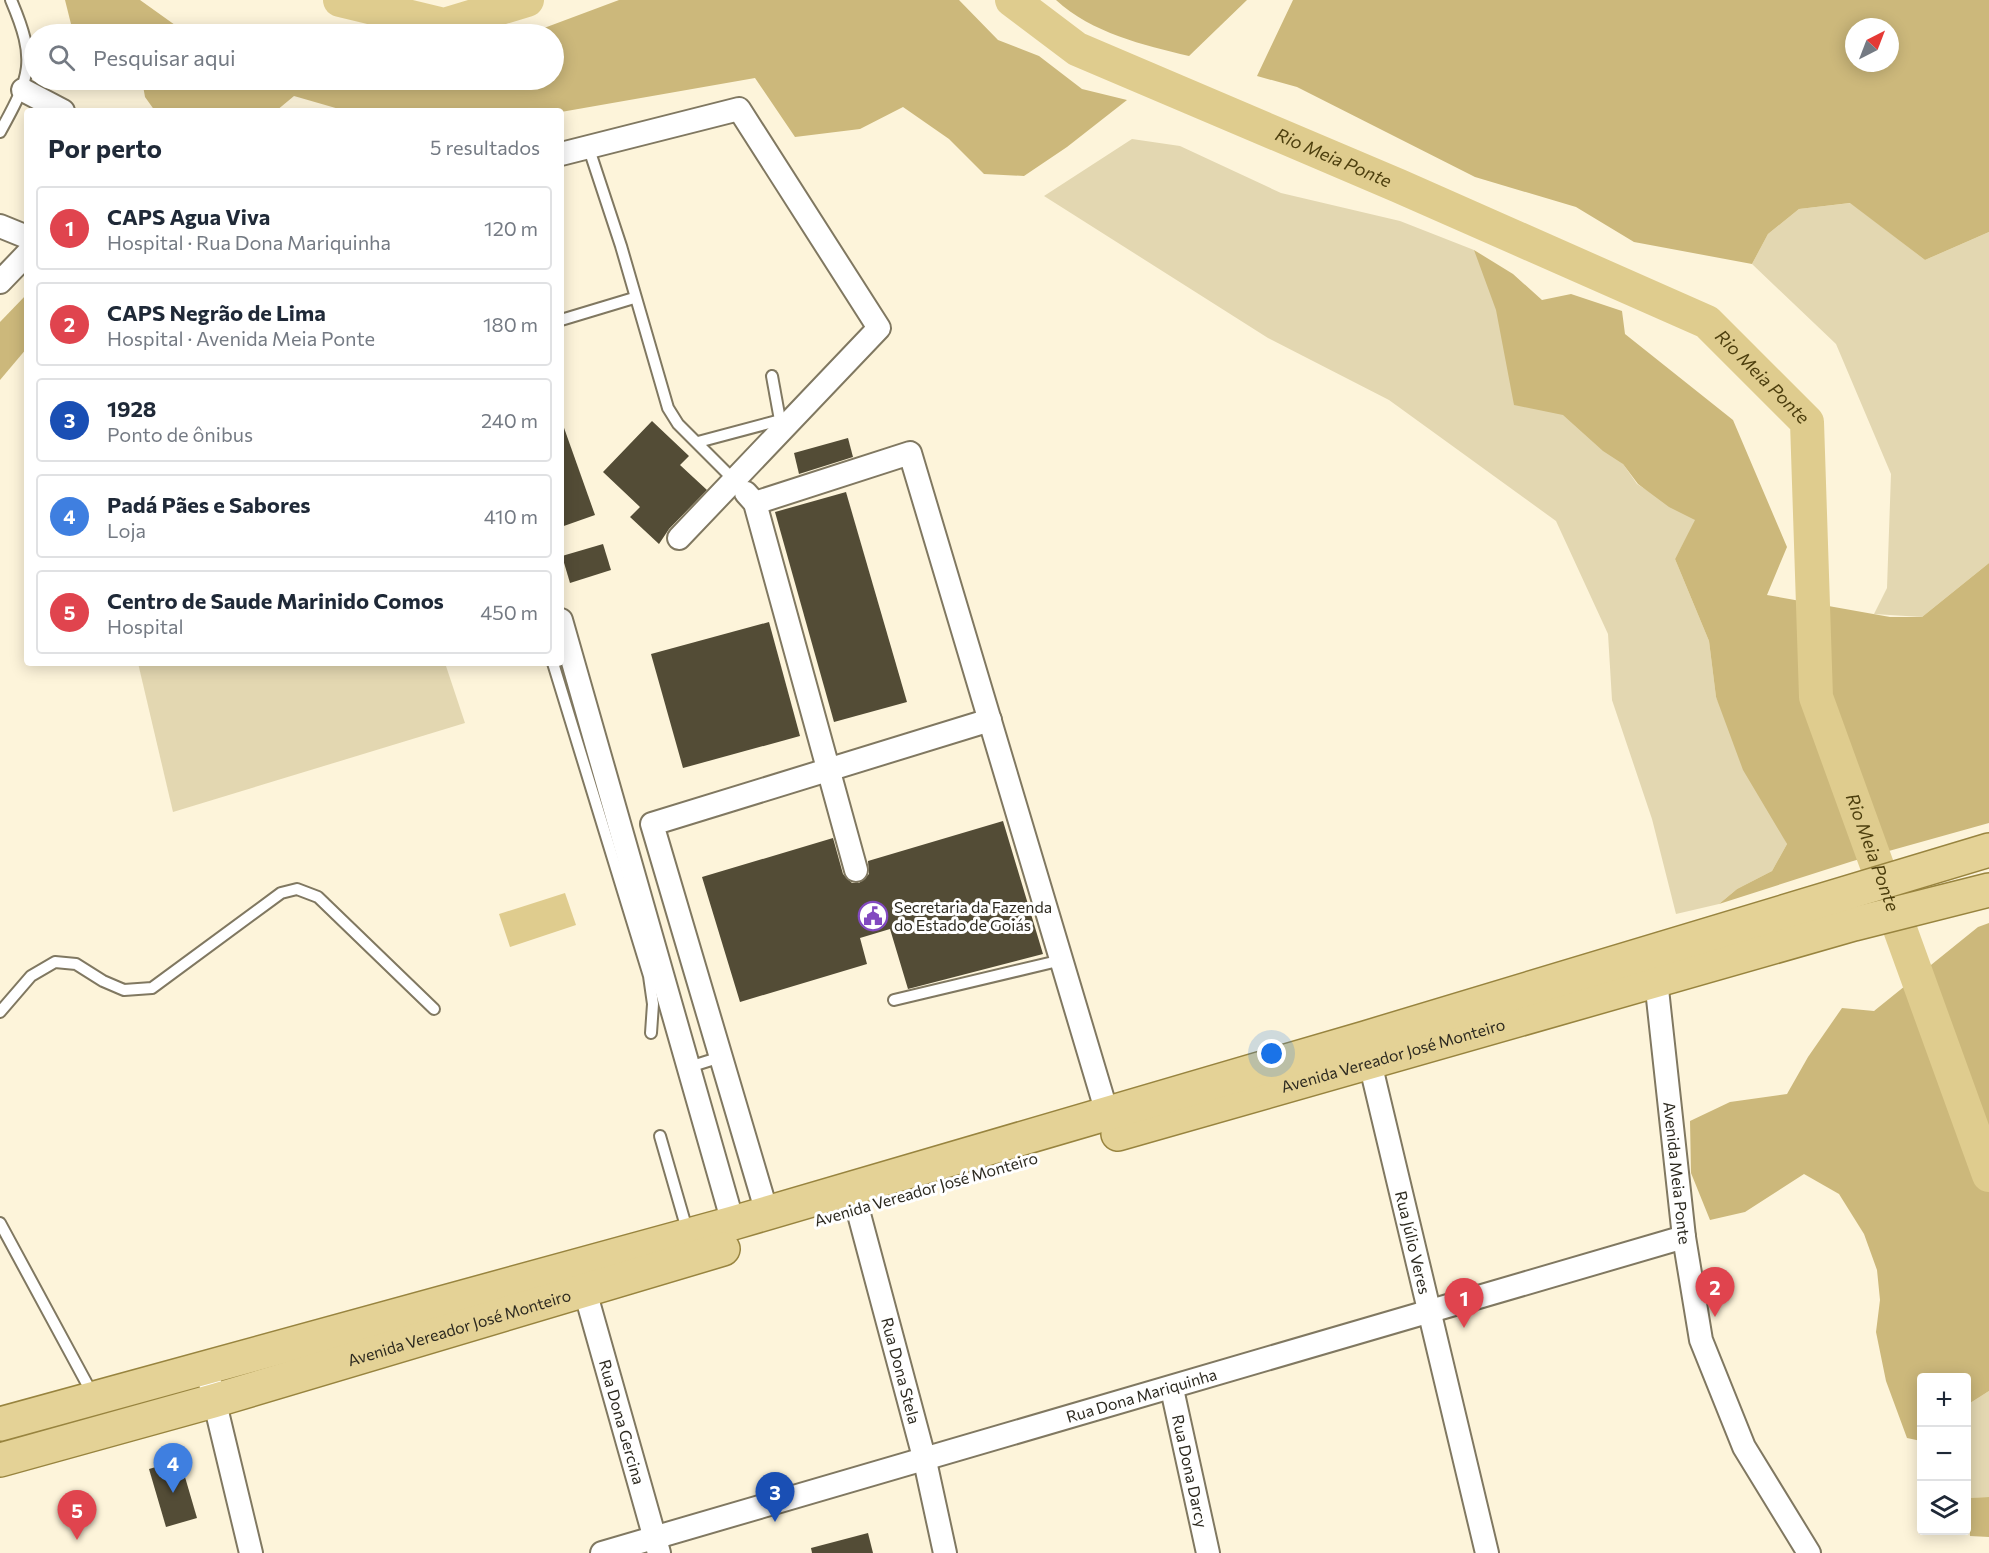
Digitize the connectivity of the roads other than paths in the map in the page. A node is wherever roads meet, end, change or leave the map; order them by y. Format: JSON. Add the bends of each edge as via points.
{"nodes":[{"id":1,"x":11,"y":0,"type":"edge"},
{"id":2,"x":24,"y":38,"type":"edge"},
{"id":3,"x":24,"y":85,"type":"edge"},
{"id":4,"x":23,"y":90,"type":"junction"},
{"id":5,"x":57,"y":108,"type":"edge"},
{"id":6,"x":0,"y":132,"type":"edge"},
{"id":7,"x":588,"y":146,"type":"junction"},
{"id":8,"x":564,"y":153,"type":"edge"},
{"id":9,"x":0,"y":226,"type":"edge"},
{"id":10,"x":24,"y":236,"type":"edge"},
{"id":11,"x":24,"y":257,"type":"edge"},
{"id":12,"x":0,"y":282,"type":"edge"},
{"id":13,"x":634,"y":298,"type":"junction"},
{"id":14,"x":564,"y":319,"type":"edge"},
{"id":15,"x":772,"y":376,"type":"dead end"},
{"id":16,"x":787,"y":418,"type":"junction"},
{"id":17,"x":698,"y":442,"type":"junction"},
{"id":18,"x":733,"y":479,"type":"junction"},
{"id":19,"x":755,"y":503,"type":"junction"},
{"id":20,"x":679,"y":537,"type":"dead end"},
{"id":21,"x":564,"y":631,"type":"edge"},
{"id":22,"x":553,"y":666,"type":"edge"},
{"id":23,"x":990,"y":720,"type":"junction"},
{"id":24,"x":828,"y":770,"type":"junction"},
{"id":25,"x":1989,"y":850,"type":"edge"},
{"id":26,"x":856,"y":870,"type":"dead end"},
{"id":27,"x":1989,"y":890,"type":"edge"},
{"id":28,"x":1062,"y":960,"type":"junction"},
{"id":29,"x":1656,"y":980,"type":"junction"},
{"id":30,"x":894,"y":1000,"type":"dead end"},
{"id":31,"x":434,"y":1009,"type":"dead end"},
{"id":32,"x":0,"y":1012,"type":"edge"},
{"id":33,"x":651,"y":1033,"type":"dead end"},
{"id":34,"x":1367,"y":1050,"type":"junction"},
{"id":35,"x":721,"y":1057,"type":"junction"},
{"id":36,"x":688,"y":1067,"type":"junction"},
{"id":37,"x":1107,"y":1113,"type":"junction"},
{"id":38,"x":660,"y":1136,"type":"dead end"},
{"id":39,"x":855,"y":1198,"type":"junction"},
{"id":40,"x":767,"y":1213,"type":"junction"},
{"id":41,"x":0,"y":1223,"type":"edge"},
{"id":42,"x":733,"y":1223,"type":"junction"},
{"id":43,"x":689,"y":1236,"type":"junction"},
{"id":44,"x":1684,"y":1237,"type":"junction"},
{"id":45,"x":585,"y":1291,"type":"junction"},
{"id":46,"x":1432,"y":1313,"type":"junction"},
{"id":47,"x":206,"y":1366,"type":"junction"},
{"id":48,"x":1172,"y":1389,"type":"junction"},
{"id":49,"x":94,"y":1398,"type":"junction"},
{"id":50,"x":213,"y":1401,"type":"junction"},
{"id":51,"x":0,"y":1424,"type":"edge"},
{"id":52,"x":0,"y":1460,"type":"edge"},
{"id":53,"x":925,"y":1461,"type":"junction"},
{"id":54,"x":657,"y":1545,"type":"edge"},
{"id":55,"x":251,"y":1553,"type":"edge"},
{"id":56,"x":602,"y":1553,"type":"edge"},
{"id":57,"x":945,"y":1553,"type":"edge"},
{"id":58,"x":1208,"y":1553,"type":"edge"},
{"id":59,"x":1487,"y":1553,"type":"edge"},
{"id":60,"x":1809,"y":1553,"type":"edge"}],
"edges":[{"from":1,"to":2,"type":"lane"},
{"from":3,"to":4,"type":"lane"},
{"from":4,"to":5,"type":"street"},
{"from":4,"to":6,"type":"lane"},
{"from":7,"to":8,"type":"street"},
{"from":7,"to":13,"type":"lane"},
{"from":7,"to":16,"type":"street","via":[[739,109],[879,328]]},
{"from":9,"to":10,"type":"street"},
{"from":11,"to":12,"type":"street"},
{"from":13,"to":14,"type":"lane"},
{"from":13,"to":17,"type":"lane","via":[[668,408],[678,424]]},
{"from":15,"to":16,"type":"lane"},
{"from":16,"to":17,"type":"lane"},
{"from":16,"to":18,"type":"street"},
{"from":17,"to":18,"type":"lane"},
{"from":18,"to":19,"type":"street"},
{"from":18,"to":20,"type":"street"},
{"from":19,"to":23,"type":"street","via":[[910,453]]},
{"from":19,"to":24,"type":"street"},
{"from":21,"to":36,"type":"street"},
{"from":22,"to":33,"type":"lane","via":[[649,976],[653,1004]]},
{"from":23,"to":24,"type":"street"},
{"from":23,"to":28,"type":"street"},
{"from":24,"to":26,"type":"street"},
{"from":24,"to":35,"type":"street","via":[[652,824]]},
{"from":25,"to":34,"type":"main road","name":"Avenida Vereador José Monteiro","via":[[1824,898]]},
{"from":27,"to":29,"type":"main road","name":"Avenida Vereador José Monteiro"},
{"from":28,"to":30,"type":"lane"},
{"from":28,"to":37,"type":"street"},
{"from":29,"to":34,"type":"main road","name":"Avenida Vereador José Monteiro"},
{"from":29,"to":44,"type":"street","name":"Avenida Meia Ponte"},
{"from":31,"to":32,"type":"lane","via":[[318,897],[297,889],[281,894],[152,988],[124,990],[76,964],[55,962],[31,976]]},
{"from":34,"to":37,"type":"main road","name":"Avenida Vereador José Monteiro"},
{"from":34,"to":39,"type":"main road","name":"Avenida Vereador José Monteiro"},
{"from":34,"to":46,"type":"street","name":"Rua Júlio Veres"},
{"from":35,"to":36,"type":"lane"},
{"from":35,"to":40,"type":"street"},
{"from":36,"to":42,"type":"street"},
{"from":37,"to":39,"type":"main road","name":"Avenida Vereador José Monteiro"},
{"from":38,"to":43,"type":"lane"},
{"from":39,"to":40,"type":"main road","name":"Avenida Vereador José Monteiro"},
{"from":39,"to":45,"type":"main road","name":"Avenida Vereador José Monteiro"},
{"from":39,"to":53,"type":"street","name":"Rua Dona Stela"},
{"from":40,"to":42,"type":"main road","name":"Avenida Vereador José Monteiro"},
{"from":41,"to":49,"type":"lane"},
{"from":42,"to":43,"type":"main road","name":"Avenida Vereador José Monteiro"},
{"from":43,"to":47,"type":"main road","name":"Avenida Vereador José Monteiro"},
{"from":44,"to":46,"type":"street","name":"Rua Dona Mariquinha"},
{"from":44,"to":60,"type":"street","name":"Avenida Meia Ponte","via":[[1701,1340],[1744,1447]]},
{"from":45,"to":50,"type":"main road","name":"Avenida Vereador José Monteiro"},
{"from":45,"to":54,"type":"street","name":"Rua Dona Gercina"},
{"from":46,"to":48,"type":"street","name":"Rua Dona Mariquinha"},
{"from":46,"to":59,"type":"street","name":"Rua Júlio Veres"},
{"from":47,"to":49,"type":"main road","name":"Avenida Vereador José Monteiro"},
{"from":47,"to":50,"type":"street"},
{"from":48,"to":53,"type":"street","name":"Rua Dona Mariquinha"},
{"from":48,"to":58,"type":"street","name":"Rua Dona Darcy"},
{"from":49,"to":51,"type":"main road","name":"Avenida Vereador José Monteiro"},
{"from":50,"to":52,"type":"main road","name":"Avenida Vereador José Monteiro"},
{"from":50,"to":55,"type":"street"},
{"from":53,"to":54,"type":"street","name":"Rua Dona Mariquinha"},
{"from":53,"to":57,"type":"street","name":"Rua Dona Stela"},
{"from":54,"to":56,"type":"street","name":"Rua Dona Mariquinha"}]}
